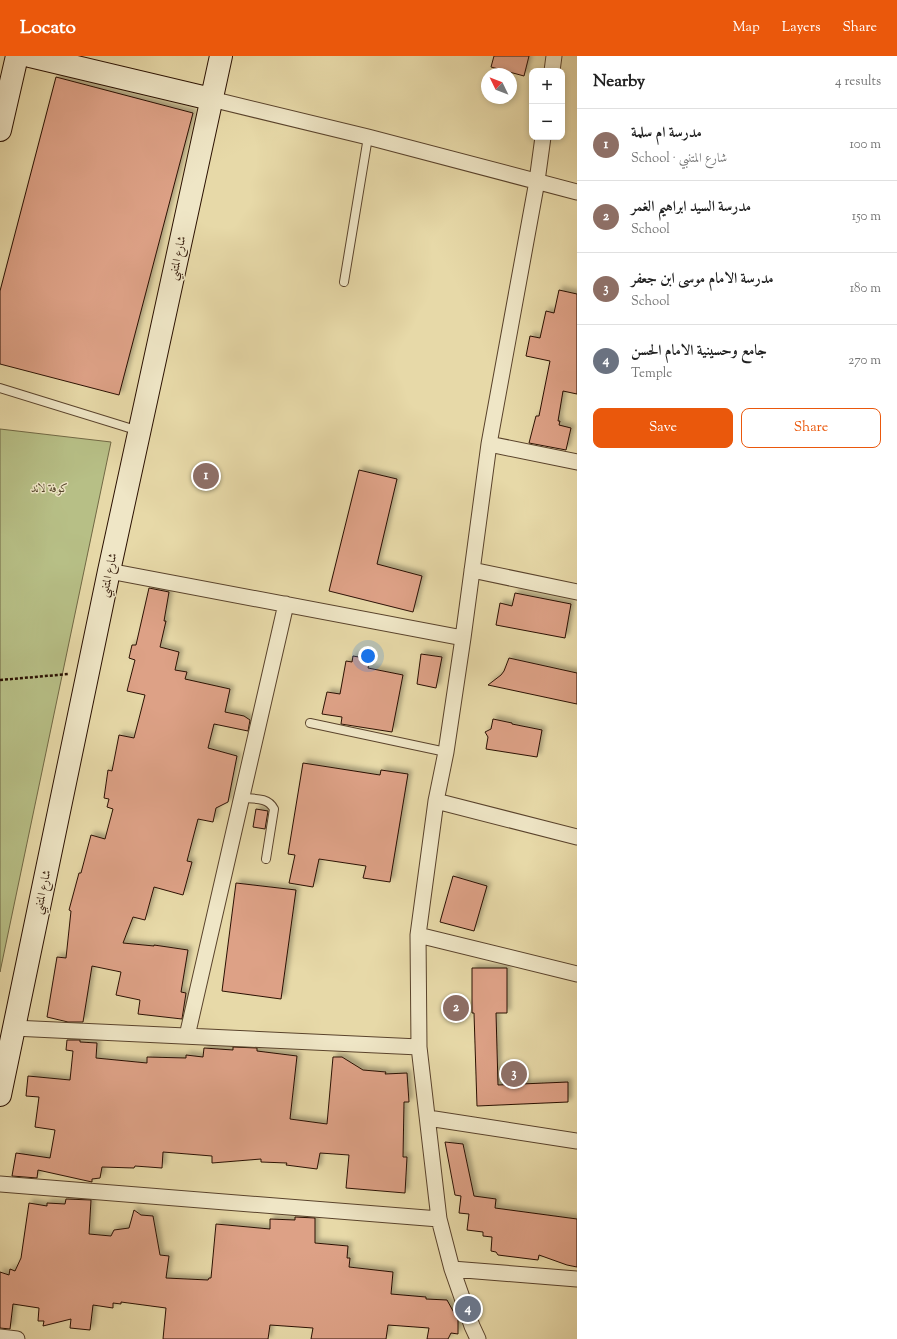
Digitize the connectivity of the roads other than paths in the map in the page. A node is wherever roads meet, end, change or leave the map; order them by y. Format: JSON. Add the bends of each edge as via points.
{"nodes":[{"id":1,"x":17,"y":56,"type":"edge"},
{"id":2,"x":30,"y":56,"type":"edge"},
{"id":3,"x":220,"y":56,"type":"edge"},
{"id":4,"x":554,"y":56,"type":"edge"},
{"id":5,"x":552,"y":68,"type":"edge"},
{"id":6,"x":211,"y":99,"type":"junction"},
{"id":7,"x":0,"y":130,"type":"edge"},
{"id":8,"x":368,"y":137,"type":"junction"},
{"id":9,"x":543,"y":140,"type":"edge"},
{"id":10,"x":538,"y":180,"type":"junction"},
{"id":11,"x":577,"y":192,"type":"edge"},
{"id":12,"x":344,"y":282,"type":"dead end"},
{"id":13,"x":0,"y":388,"type":"edge"},
{"id":14,"x":139,"y":431,"type":"junction"},
{"id":15,"x":489,"y":444,"type":"junction"},
{"id":16,"x":577,"y":462,"type":"edge"},
{"id":17,"x":472,"y":570,"type":"junction"},
{"id":18,"x":109,"y":571,"type":"junction"},
{"id":19,"x":577,"y":592,"type":"edge"},
{"id":20,"x":286,"y":604,"type":"junction"},
{"id":21,"x":463,"y":638,"type":"junction"},
{"id":22,"x":310,"y":723,"type":"dead end"},
{"id":23,"x":446,"y":752,"type":"junction"},
{"id":24,"x":242,"y":798,"type":"junction"},
{"id":25,"x":436,"y":801,"type":"junction"},
{"id":26,"x":577,"y":837,"type":"edge"},
{"id":27,"x":266,"y":859,"type":"dead end"},
{"id":28,"x":418,"y":935,"type":"junction"},
{"id":29,"x":577,"y":974,"type":"edge"},
{"id":30,"x":13,"y":1028,"type":"junction"},
{"id":31,"x":187,"y":1036,"type":"junction"},
{"id":32,"x":419,"y":1047,"type":"junction"},
{"id":33,"x":0,"y":1095,"type":"edge"},
{"id":34,"x":428,"y":1118,"type":"junction"},
{"id":35,"x":577,"y":1141,"type":"edge"},
{"id":36,"x":0,"y":1184,"type":"edge"},
{"id":37,"x":440,"y":1219,"type":"junction"},
{"id":38,"x":452,"y":1269,"type":"junction"},
{"id":39,"x":577,"y":1279,"type":"edge"},
{"id":40,"x":0,"y":1337,"type":"edge"},
{"id":41,"x":17,"y":1339,"type":"edge"},
{"id":42,"x":478,"y":1339,"type":"edge"}],
"edges":[{"from":1,"to":7,"type":"street"},
{"from":2,"to":6,"type":"street"},
{"from":3,"to":6,"type":"street","name":"شارع المتنبي"},
{"from":4,"to":5,"type":"street"},
{"from":6,"to":8,"type":"street"},
{"from":6,"to":14,"type":"street","name":"شارع المتنبي"},
{"from":8,"to":10,"type":"street"},
{"from":8,"to":12,"type":"lane"},
{"from":9,"to":10,"type":"street"},
{"from":10,"to":11,"type":"street"},
{"from":10,"to":15,"type":"street"},
{"from":13,"to":14,"type":"lane"},
{"from":14,"to":18,"type":"street","name":"شارع المتنبي"},
{"from":15,"to":16,"type":"street"},
{"from":15,"to":17,"type":"street"},
{"from":17,"to":19,"type":"street"},
{"from":17,"to":21,"type":"street"},
{"from":18,"to":20,"type":"street"},
{"from":18,"to":30,"type":"street","name":"شارع المتنبي"},
{"from":20,"to":21,"type":"street"},
{"from":20,"to":24,"type":"street"},
{"from":21,"to":23,"type":"street"},
{"from":22,"to":23,"type":"lane"},
{"from":23,"to":25,"type":"street"},
{"from":24,"to":27,"type":"lane","via":[[266,800],[274,809]]},
{"from":24,"to":31,"type":"street"},
{"from":25,"to":26,"type":"street"},
{"from":25,"to":28,"type":"street"},
{"from":28,"to":29,"type":"street"},
{"from":28,"to":32,"type":"street"},
{"from":30,"to":31,"type":"street"},
{"from":30,"to":33,"type":"street","name":"شارع المتنبي"},
{"from":31,"to":32,"type":"street"},
{"from":32,"to":34,"type":"street"},
{"from":34,"to":35,"type":"street"},
{"from":34,"to":37,"type":"street"},
{"from":36,"to":37,"type":"street"},
{"from":37,"to":38,"type":"street"},
{"from":38,"to":39,"type":"street"},
{"from":38,"to":42,"type":"street"},
{"from":40,"to":41,"type":"street"}]}
